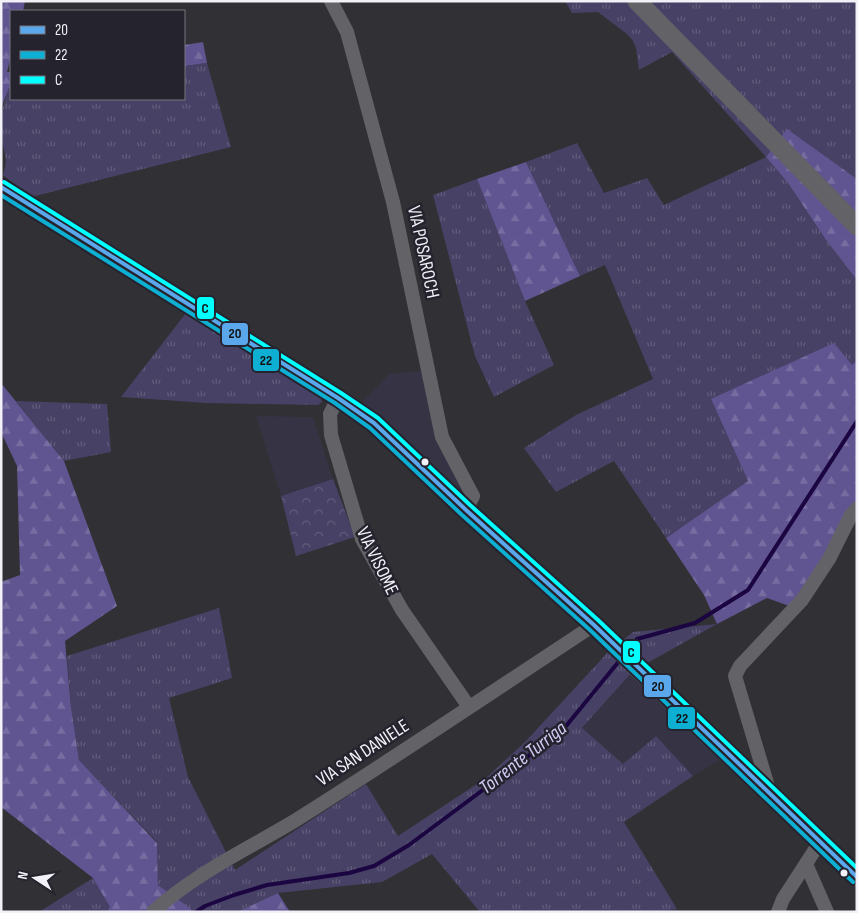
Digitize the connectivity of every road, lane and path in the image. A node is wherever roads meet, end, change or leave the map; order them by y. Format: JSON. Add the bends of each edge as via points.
{"nodes":[{"id":1,"x":331,"y":1,"type":"edge"},
{"id":2,"x":637,"y":1,"type":"edge"},
{"id":3,"x":1,"y":187,"type":"edge"},
{"id":4,"x":857,"y":226,"type":"edge"},
{"id":5,"x":338,"y":398,"type":"junction"},
{"id":6,"x":857,"y":508,"type":"edge"},
{"id":7,"x":466,"y":510,"type":"junction"},
{"id":8,"x":594,"y":626,"type":"junction"},
{"id":9,"x":469,"y":707,"type":"junction"},
{"id":10,"x":770,"y":793,"type":"junction"},
{"id":11,"x":820,"y":842,"type":"junction"},
{"id":12,"x":806,"y":864,"type":"junction"},
{"id":13,"x":857,"y":877,"type":"edge"},
{"id":14,"x":153,"y":912,"type":"edge"},
{"id":15,"x":778,"y":912,"type":"edge"},
{"id":16,"x":827,"y":912,"type":"edge"}],
"edges":[{"from":1,"to":7,"type":"street","name":"VIA POSAROCH","via":[[347,32],[393,202],[442,438],[473,496]]},
{"from":2,"to":4,"type":"street"},
{"from":3,"to":5,"type":"street"},
{"from":5,"to":7,"type":"street","via":[[374,423]]},
{"from":5,"to":9,"type":"street","name":"VIA VISOME","via":[[330,414],[331,434],[362,538],[402,610]]},
{"from":6,"to":10,"type":"street","via":[[802,600],[740,666],[735,676]]},
{"from":7,"to":8,"type":"street"},
{"from":8,"to":9,"type":"street","name":"VIA SAN DANIELE"},
{"from":8,"to":10,"type":"street"},
{"from":9,"to":14,"type":"street","name":"VIA SAN DANIELE","via":[[295,820],[211,870],[165,900]]},
{"from":10,"to":11,"type":"street"},
{"from":11,"to":12,"type":"street"},
{"from":11,"to":13,"type":"street"},
{"from":12,"to":15,"type":"street"},
{"from":12,"to":16,"type":"street"}]}
